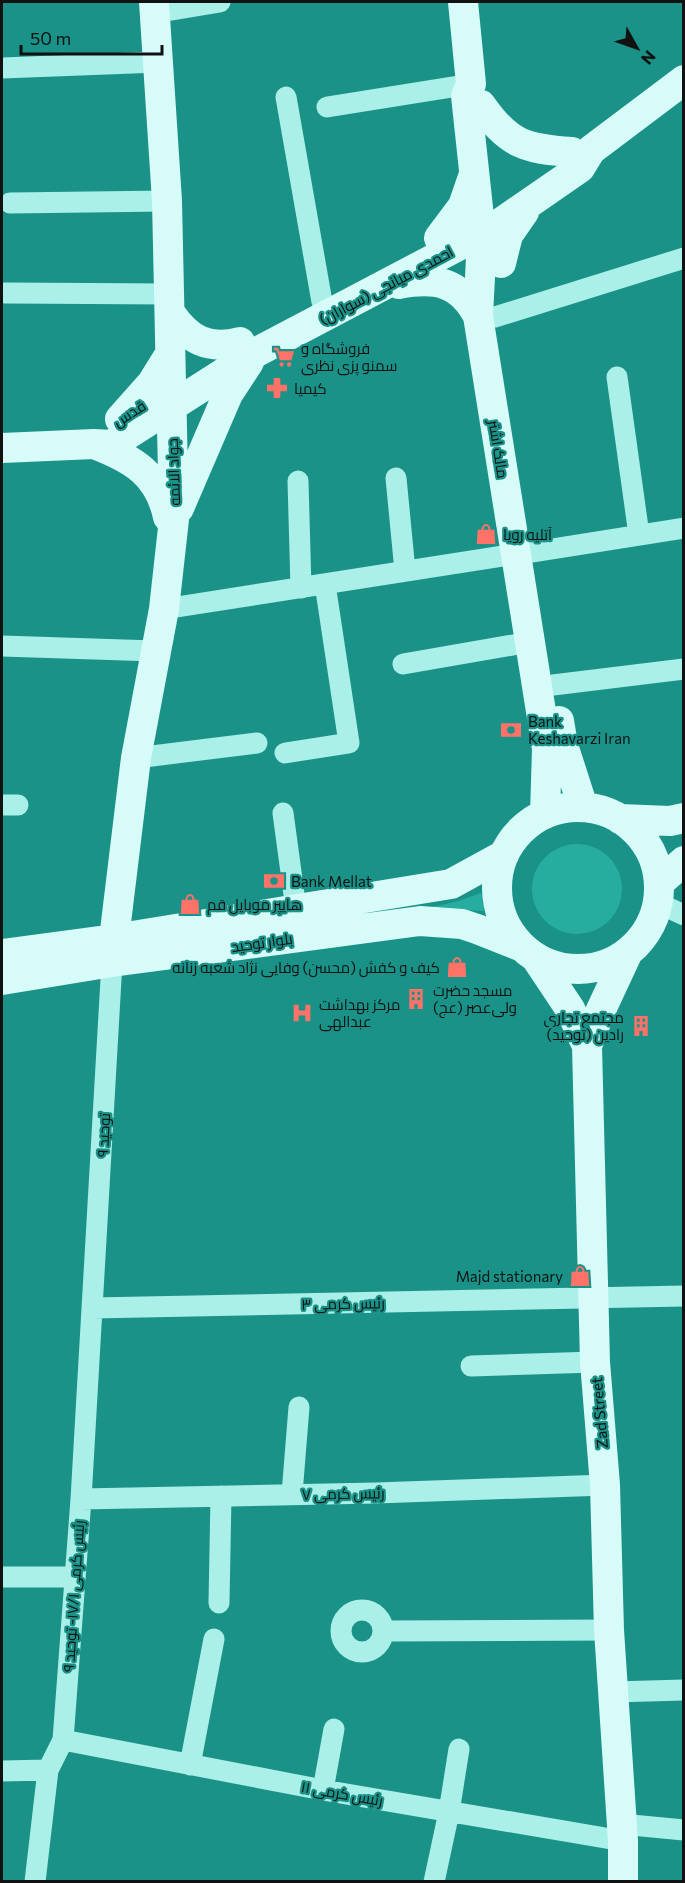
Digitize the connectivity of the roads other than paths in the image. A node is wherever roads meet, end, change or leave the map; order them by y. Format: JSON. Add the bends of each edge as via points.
{"nodes":[{"id":1,"x":220,"y":2,"type":"edge"},
{"id":2,"x":463,"y":2,"type":"edge"},
{"id":3,"x":154,"y":7,"type":"edge"},
{"id":4,"x":159,"y":62,"type":"junction"},
{"id":5,"x":2,"y":68,"type":"edge"},
{"id":6,"x":684,"y":80,"type":"edge"},
{"id":7,"x":476,"y":95,"type":"junction"},
{"id":8,"x":286,"y":97,"type":"dead end"},
{"id":9,"x":327,"y":107,"type":"dead end"},
{"id":10,"x":581,"y":151,"type":"junction"},
{"id":11,"x":474,"y":174,"type":"junction"},
{"id":12,"x":167,"y":201,"type":"junction"},
{"id":13,"x":532,"y":202,"type":"junction"},
{"id":14,"x":10,"y":203,"type":"dead end"},
{"id":15,"x":487,"y":221,"type":"junction"},
{"id":16,"x":439,"y":238,"type":"junction"},
{"id":17,"x":684,"y":258,"type":"edge"},
{"id":18,"x":501,"y":263,"type":"junction"},
{"id":19,"x":385,"y":287,"type":"junction"},
{"id":20,"x":5,"y":293,"type":"dead end"},
{"id":21,"x":322,"y":302,"type":"junction"},
{"id":22,"x":171,"y":304,"type":"junction"},
{"id":23,"x":486,"y":317,"type":"junction"},
{"id":24,"x":247,"y":348,"type":"junction"},
{"id":25,"x":170,"y":354,"type":"junction"},
{"id":26,"x":617,"y":377,"type":"dead end"},
{"id":27,"x":171,"y":397,"type":"junction"},
{"id":28,"x":120,"y":418,"type":"junction"},
{"id":29,"x":94,"y":444,"type":"junction"},
{"id":30,"x":2,"y":448,"type":"edge"},
{"id":31,"x":396,"y":478,"type":"dead end"},
{"id":32,"x":298,"y":481,"type":"dead end"},
{"id":33,"x":684,"y":528,"type":"edge"},
{"id":34,"x":173,"y":529,"type":"junction"},
{"id":35,"x":639,"y":536,"type":"junction"},
{"id":36,"x":524,"y":553,"type":"junction"},
{"id":37,"x":405,"y":571,"type":"junction"},
{"id":38,"x":326,"y":584,"type":"junction"},
{"id":39,"x":301,"y":588,"type":"junction"},
{"id":40,"x":164,"y":609,"type":"junction"},
{"id":41,"x":530,"y":642,"type":"junction"},
{"id":42,"x":2,"y":646,"type":"edge"},
{"id":43,"x":155,"y":651,"type":"junction"},
{"id":44,"x":403,"y":664,"type":"dead end"},
{"id":45,"x":684,"y":669,"type":"edge"},
{"id":46,"x":553,"y":685,"type":"junction"},
{"id":47,"x":257,"y":743,"type":"dead end"},
{"id":48,"x":285,"y":753,"type":"dead end"},
{"id":49,"x":136,"y":758,"type":"junction"},
{"id":50,"x":583,"y":807,"type":"junction"},
{"id":51,"x":283,"y":813,"type":"dead end"},
{"id":52,"x":545,"y":814,"type":"junction"},
{"id":53,"x":684,"y":818,"type":"edge"},
{"id":54,"x":620,"y":819,"type":"junction"},
{"id":55,"x":504,"y":855,"type":"junction"},
{"id":56,"x":684,"y":861,"type":"edge"},
{"id":57,"x":667,"y":901,"type":"edge"},
{"id":58,"x":296,"y":909,"type":"junction"},
{"id":59,"x":113,"y":950,"type":"junction"},
{"id":60,"x":528,"y":952,"type":"junction"},
{"id":61,"x":628,"y":952,"type":"junction"},
{"id":62,"x":2,"y":954,"type":"edge"},
{"id":63,"x":2,"y":980,"type":"edge"},
{"id":64,"x":588,"y":1046,"type":"junction"},
{"id":65,"x":684,"y":1296,"type":"edge"},
{"id":66,"x":594,"y":1297,"type":"junction"},
{"id":67,"x":93,"y":1308,"type":"junction"},
{"id":68,"x":595,"y":1362,"type":"junction"},
{"id":69,"x":471,"y":1366,"type":"dead end"},
{"id":70,"x":299,"y":1407,"type":"dead end"},
{"id":71,"x":605,"y":1485,"type":"junction"},
{"id":72,"x":292,"y":1494,"type":"junction"},
{"id":73,"x":221,"y":1496,"type":"junction"},
{"id":74,"x":81,"y":1500,"type":"junction"},
{"id":75,"x":2,"y":1577,"type":"edge"},
{"id":76,"x":75,"y":1577,"type":"junction"},
{"id":77,"x":219,"y":1603,"type":"dead end"},
{"id":78,"x":609,"y":1630,"type":"junction"},
{"id":79,"x":383,"y":1631,"type":"dead end"},
{"id":80,"x":214,"y":1639,"type":"dead end"},
{"id":81,"x":684,"y":1690,"type":"edge"},
{"id":82,"x":613,"y":1692,"type":"junction"},
{"id":83,"x":334,"y":1729,"type":"dead end"},
{"id":84,"x":63,"y":1740,"type":"junction"},
{"id":85,"x":459,"y":1749,"type":"dead end"},
{"id":86,"x":190,"y":1764,"type":"junction"},
{"id":87,"x":48,"y":1770,"type":"junction"},
{"id":88,"x":2,"y":1771,"type":"edge"},
{"id":89,"x":323,"y":1790,"type":"junction"},
{"id":90,"x":449,"y":1812,"type":"junction"},
{"id":91,"x":684,"y":1830,"type":"edge"},
{"id":92,"x":622,"y":1833,"type":"junction"},
{"id":93,"x":35,"y":1881,"type":"edge"},
{"id":94,"x":434,"y":1881,"type":"edge"},
{"id":95,"x":623,"y":1881,"type":"edge"}],
"edges":[{"from":1,"to":3,"type":"street"},
{"from":2,"to":7,"type":"main road","name":"مالک اشتر"},
{"from":3,"to":4,"type":"main road","name":"جواد الائمه"},
{"from":4,"to":5,"type":"street"},
{"from":4,"to":12,"type":"main road","name":"جواد الائمه"},
{"from":6,"to":10,"type":"main road","name":"احمدی میانجی (سواران)"},
{"from":7,"to":9,"type":"street"},
{"from":7,"to":10,"type":"main road","via":[[504,133],[515,141],[530,147]]},
{"from":7,"to":11,"type":"main road","name":"مالک اشتر","via":[[466,96]]},
{"from":7,"to":15,"type":"main road","name":"مالک اشتر"},
{"from":8,"to":21,"type":"street"},
{"from":10,"to":13,"type":"main road","name":"احمدی میانجی (سواران)","via":[[580,168]]},
{"from":10,"to":15,"type":"main road","name":"احمدی میانجی (سواران)"},
{"from":11,"to":15,"type":"main road","name":"مالک اشتر"},
{"from":11,"to":16,"type":"main road","via":[[463,206]]},
{"from":12,"to":14,"type":"street"},
{"from":12,"to":22,"type":"main road","name":"جواد الائمه"},
{"from":13,"to":15,"type":"main road","name":"احمدی میانجی (سواران)"},
{"from":13,"to":18,"type":"main road","via":[[508,235]]},
{"from":15,"to":16,"type":"main road","name":"احمدی میانجی (سواران)"},
{"from":15,"to":18,"type":"main road","name":"مالک اشتر"},
{"from":15,"to":19,"type":"main road","name":"احمدی میانجی (سواران)"},
{"from":15,"to":23,"type":"main road","name":"مالک اشتر","via":[[481,258]]},
{"from":16,"to":21,"type":"main road","name":"احمدی میانجی (سواران)"},
{"from":17,"to":23,"type":"street"},
{"from":18,"to":23,"type":"main road","name":"مالک اشتر"},
{"from":19,"to":23,"type":"main road","via":[[417,280],[440,282],[460,292]]},
{"from":19,"to":24,"type":"main road","name":"احمدی میانجی (سواران)"},
{"from":20,"to":22,"type":"street"},
{"from":21,"to":24,"type":"main road","name":"احمدی میانجی (سواران)"},
{"from":22,"to":24,"type":"main road","via":[[181,329],[194,338],[210,345]]},
{"from":22,"to":25,"type":"main road","name":"جواد الائمه"},
{"from":23,"to":36,"type":"main road","name":"مالک اشتر"},
{"from":24,"to":27,"type":"main road","name":"احمدی میانجی (سواران)"},
{"from":24,"to":34,"type":"main road"},
{"from":25,"to":27,"type":"main road","name":"جواد الائمه"},
{"from":25,"to":28,"type":"main road","via":[[152,383]]},
{"from":26,"to":35,"type":"street"},
{"from":27,"to":28,"type":"main road","name":"قدس"},
{"from":27,"to":29,"type":"main road","name":"قدس","via":[[111,445]]},
{"from":27,"to":34,"type":"main road","name":"جواد الائمه"},
{"from":28,"to":29,"type":"main road","name":"قدس","via":[[102,430]]},
{"from":29,"to":30,"type":"main road","name":"قدس"},
{"from":29,"to":34,"type":"main road","via":[[120,454],[153,480]]},
{"from":31,"to":37,"type":"street"},
{"from":32,"to":39,"type":"street"},
{"from":33,"to":35,"type":"street"},
{"from":34,"to":40,"type":"main road","name":"جواد الائمه"},
{"from":35,"to":36,"type":"street"},
{"from":36,"to":37,"type":"street"},
{"from":36,"to":41,"type":"main road","name":"مالک اشتر"},
{"from":36,"to":46,"type":"main road","name":"مالک اشتر"},
{"from":37,"to":38,"type":"street"},
{"from":38,"to":39,"type":"street"},
{"from":38,"to":48,"type":"street","via":[[349,743]]},
{"from":39,"to":40,"type":"street"},
{"from":40,"to":43,"type":"main road","name":"جواد الائمه"},
{"from":41,"to":44,"type":"street"},
{"from":41,"to":52,"type":"main road","name":"مالک اشتر","via":[[547,748]]},
{"from":42,"to":43,"type":"street"},
{"from":43,"to":49,"type":"main road","name":"جواد الائمه"},
{"from":45,"to":46,"type":"street"},
{"from":46,"to":50,"type":"main road","name":"مالک اشتر","via":[[563,745]]},
{"from":47,"to":49,"type":"street"},
{"from":49,"to":59,"type":"main road","name":"جواد الائمه"},
{"from":50,"to":52,"type":"main road"},
{"from":50,"to":54,"type":"main road"},
{"from":51,"to":58,"type":"street"},
{"from":52,"to":55,"type":"main road","via":[[514,838]]},
{"from":53,"to":54,"type":"main road"},
{"from":54,"to":57,"type":"main road","via":[[648,846]]},
{"from":55,"to":58,"type":"main road","name":"بلوار توحید","via":[[451,884]]},
{"from":55,"to":60,"type":"main road","via":[[498,874],[500,913],[508,930]]},
{"from":56,"to":57,"type":"main road"},
{"from":57,"to":61,"type":"main road"},
{"from":58,"to":59,"type":"main road","name":"بلوار توحید"},
{"from":59,"to":60,"type":"main road","name":"بلوار توحید","via":[[420,921],[462,924]]},
{"from":59,"to":62,"type":"main road","name":"بلوار توحید"},
{"from":59,"to":63,"type":"main road","name":"بلوار توحید"},
{"from":59,"to":67,"type":"street","name":"توحید ۹"},
{"from":60,"to":61,"type":"main road","via":[[554,966],[573,970],[611,963]]},
{"from":60,"to":64,"type":"main road","name":"Zad Street","via":[[570,1009]]},
{"from":61,"to":64,"type":"main road"},
{"from":64,"to":66,"type":"main road","name":"Zad Street"},
{"from":65,"to":66,"type":"street","name":"رئیس کرمی ۳"},
{"from":66,"to":67,"type":"street","name":"رئیس کرمی ۳"},
{"from":66,"to":68,"type":"main road","name":"Zad Street"},
{"from":67,"to":74,"type":"street","name":"رئیس کرمی ۱۷/۱- توحید ۹"},
{"from":68,"to":69,"type":"street"},
{"from":68,"to":71,"type":"main road","name":"Zad Street"},
{"from":70,"to":72,"type":"street"},
{"from":71,"to":72,"type":"street","name":"رئیس کرمی ۷"},
{"from":71,"to":78,"type":"main road","name":"Zad Street"},
{"from":72,"to":73,"type":"street","name":"رئیس کرمی ۷"},
{"from":73,"to":74,"type":"street","name":"رئیس کرمی ۷"},
{"from":73,"to":77,"type":"street"},
{"from":74,"to":76,"type":"street","name":"رئیس کرمی ۱۷/۱- توحید ۹"},
{"from":75,"to":76,"type":"street"},
{"from":76,"to":84,"type":"street","name":"رئیس کرمی ۱۷/۱- توحید ۹"},
{"from":78,"to":79,"type":"street"},
{"from":78,"to":82,"type":"main road","name":"Zad Street"},
{"from":80,"to":86,"type":"street"},
{"from":81,"to":82,"type":"street"},
{"from":82,"to":92,"type":"main road","name":"Zad Street"},
{"from":83,"to":89,"type":"street"},
{"from":84,"to":86,"type":"street","name":"رئیس کرمی ۱۱"},
{"from":84,"to":87,"type":"street","name":"رئیس کرمی ۱۷/۱- توحید ۹"},
{"from":85,"to":90,"type":"street"},
{"from":86,"to":89,"type":"street","name":"رئیس کرمی ۱۱"},
{"from":87,"to":88,"type":"street"},
{"from":87,"to":93,"type":"street","name":"رئیس کرمی ۱۷/۱- توحید ۹"},
{"from":89,"to":90,"type":"street","name":"رئیس کرمی ۱۱"},
{"from":90,"to":92,"type":"street","name":"رئیس کرمی ۱۱"},
{"from":90,"to":94,"type":"street"},
{"from":91,"to":92,"type":"street","name":"رئیس کرمی ۱۱"},
{"from":92,"to":95,"type":"main road","name":"Zad Street"}]}
